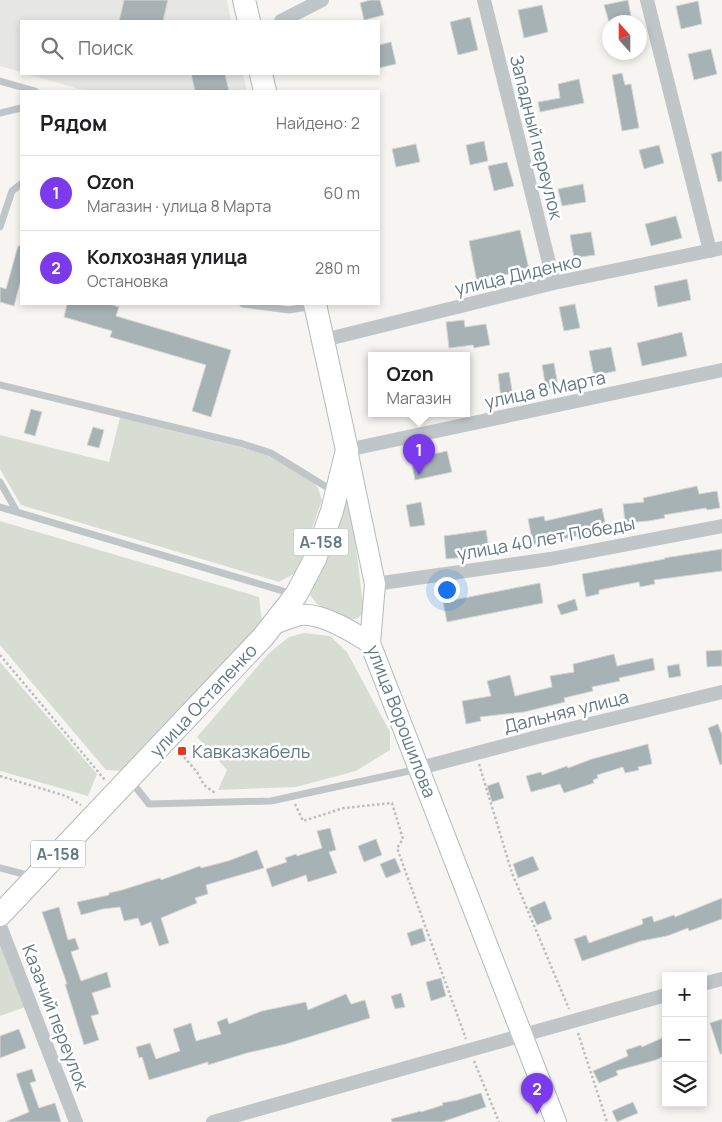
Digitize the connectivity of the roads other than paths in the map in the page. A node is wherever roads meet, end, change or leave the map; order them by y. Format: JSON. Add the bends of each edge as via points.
{"nodes":[{"id":1,"x":244,"y":0,"type":"edge"},
{"id":2,"x":322,"y":0,"type":"edge"},
{"id":3,"x":484,"y":0,"type":"edge"},
{"id":4,"x":647,"y":0,"type":"edge"},
{"id":5,"x":249,"y":20,"type":"edge"},
{"id":6,"x":283,"y":20,"type":"edge"},
{"id":7,"x":261,"y":75,"type":"edge"},
{"id":8,"x":0,"y":82,"type":"edge"},
{"id":9,"x":32,"y":90,"type":"edge"},
{"id":10,"x":265,"y":90,"type":"edge"},
{"id":11,"x":20,"y":108,"type":"edge"},
{"id":12,"x":0,"y":113,"type":"edge"},
{"id":13,"x":20,"y":184,"type":"edge"},
{"id":14,"x":0,"y":228,"type":"edge"},
{"id":15,"x":716,"y":250,"type":"edge"},
{"id":16,"x":554,"y":283,"type":"junction"},
{"id":17,"x":250,"y":305,"type":"edge"},
{"id":18,"x":310,"y":305,"type":"edge"},
{"id":19,"x":315,"y":305,"type":"edge"},
{"id":20,"x":324,"y":340,"type":"junction"},
{"id":21,"x":722,"y":370,"type":"edge"},
{"id":22,"x":0,"y":385,"type":"edge"},
{"id":23,"x":347,"y":450,"type":"junction"},
{"id":24,"x":0,"y":482,"type":"edge"},
{"id":25,"x":336,"y":493,"type":"junction"},
{"id":26,"x":0,"y":507,"type":"edge"},
{"id":27,"x":17,"y":512,"type":"junction"},
{"id":28,"x":722,"y":526,"type":"edge"},
{"id":29,"x":375,"y":584,"type":"junction"},
{"id":30,"x":296,"y":595,"type":"junction"},
{"id":31,"x":274,"y":624,"type":"junction"},
{"id":32,"x":370,"y":642,"type":"junction"},
{"id":33,"x":722,"y":692,"type":"edge"},
{"id":34,"x":420,"y":768,"type":"junction"},
{"id":35,"x":122,"y":786,"type":"junction"},
{"id":36,"x":0,"y":868,"type":"edge"},
{"id":37,"x":36,"y":877,"type":"junction"},
{"id":38,"x":0,"y":915,"type":"edge"},
{"id":39,"x":0,"y":926,"type":"edge"},
{"id":40,"x":722,"y":978,"type":"edge"},
{"id":41,"x":707,"y":983,"type":"edge"},
{"id":42,"x":662,"y":996,"type":"edge"},
{"id":43,"x":522,"y":1037,"type":"junction"},
{"id":44,"x":76,"y":1122,"type":"edge"},
{"id":45,"x":213,"y":1122,"type":"edge"},
{"id":46,"x":556,"y":1122,"type":"edge"}],
"edges":[{"from":1,"to":5,"type":"main road"},
{"from":2,"to":6,"type":"street"},
{"from":3,"to":16,"type":"street","name":"Западный переулок"},
{"from":4,"to":15,"type":"street"},
{"from":7,"to":10,"type":"main road"},
{"from":8,"to":9,"type":"lane"},
{"from":11,"to":12,"type":"lane"},
{"from":13,"to":14,"type":"lane","via":[[12,192]]},
{"from":15,"to":16,"type":"street","name":"улица Диденко"},
{"from":16,"to":20,"type":"street","name":"улица Диденко"},
{"from":17,"to":18,"type":"lane","via":[[288,310]]},
{"from":19,"to":20,"type":"main road","name":"улица Ворошилова","number":"А-158"},
{"from":20,"to":23,"type":"main road","name":"улица Ворошилова","number":"А-158"},
{"from":21,"to":23,"type":"street","name":"улица 8 Марта"},
{"from":22,"to":25,"type":"lane","via":[[271,452]]},
{"from":23,"to":25,"type":"main road","name":"улица Остапенко","number":"А-158"},
{"from":23,"to":29,"type":"main road","name":"улица Ворошилова"},
{"from":24,"to":27,"type":"lane"},
{"from":25,"to":30,"type":"main road","name":"улица Остапенко","number":"А-158","via":[[315,559]]},
{"from":26,"to":27,"type":"lane"},
{"from":27,"to":30,"type":"lane"},
{"from":28,"to":29,"type":"street","name":"улица 40 лет Победы","via":[[550,559]]},
{"from":29,"to":32,"type":"main road","name":"улица Ворошилова"},
{"from":30,"to":31,"type":"main road","name":"улица Остапенко","number":"А-158"},
{"from":31,"to":32,"type":"main road","via":[[301,615],[312,616],[348,629]]},
{"from":31,"to":35,"type":"main road","name":"улица Остапенко","number":"А-158"},
{"from":32,"to":34,"type":"main road","name":"улица Ворошилова"},
{"from":33,"to":34,"type":"street","name":"Дальняя улица"},
{"from":34,"to":35,"type":"lane","via":[[271,801],[149,804]]},
{"from":34,"to":43,"type":"main road","name":"улица Ворошилова"},
{"from":35,"to":37,"type":"main road","name":"улица Остапенко","number":"А-158"},
{"from":36,"to":37,"type":"lane"},
{"from":37,"to":38,"type":"main road","name":"улица Остапенко","number":"А-158"},
{"from":39,"to":44,"type":"street","name":"Казачий переулок"},
{"from":40,"to":41,"type":"street"},
{"from":42,"to":43,"type":"street"},
{"from":43,"to":45,"type":"street"},
{"from":43,"to":46,"type":"main road","name":"улица Ворошилова"}]}
